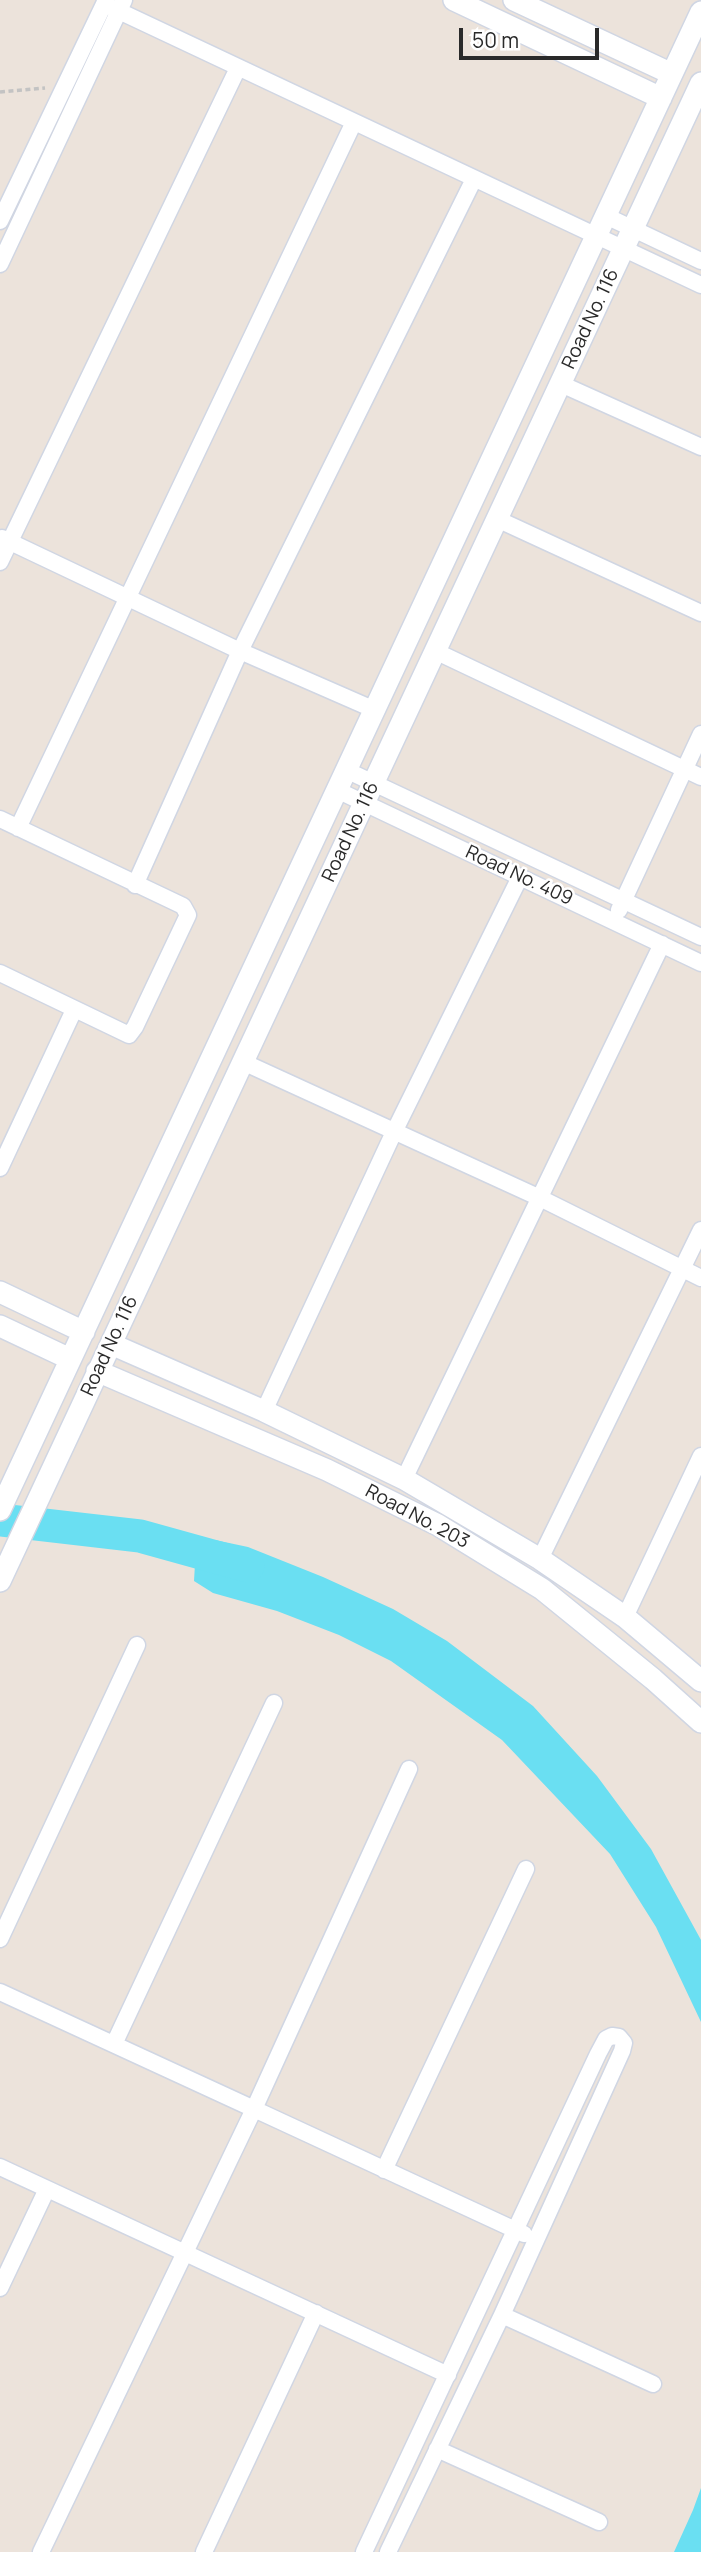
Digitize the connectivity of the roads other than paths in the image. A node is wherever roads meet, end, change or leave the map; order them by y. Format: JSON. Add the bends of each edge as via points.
{"nodes":[{"id":1,"x":454,"y":0,"type":"edge"},
{"id":2,"x":514,"y":0,"type":"edge"},
{"id":3,"x":113,"y":4,"type":"edge"},
{"id":4,"x":701,"y":12,"type":"edge"},
{"id":5,"x":238,"y":68,"type":"junction"},
{"id":6,"x":672,"y":74,"type":"junction"},
{"id":7,"x":701,"y":83,"type":"edge"},
{"id":8,"x":661,"y":98,"type":"junction"},
{"id":9,"x":354,"y":122,"type":"junction"},
{"id":10,"x":474,"y":179,"type":"junction"},
{"id":11,"x":606,"y":216,"type":"junction"},
{"id":12,"x":0,"y":220,"type":"edge"},
{"id":13,"x":633,"y":229,"type":"junction"},
{"id":14,"x":596,"y":236,"type":"junction"},
{"id":15,"x":624,"y":249,"type":"junction"},
{"id":16,"x":701,"y":261,"type":"edge"},
{"id":17,"x":0,"y":264,"type":"edge"},
{"id":18,"x":701,"y":285,"type":"edge"},
{"id":19,"x":561,"y":384,"type":"junction"},
{"id":20,"x":701,"y":447,"type":"edge"},
{"id":21,"x":497,"y":519,"type":"junction"},
{"id":22,"x":5,"y":539,"type":"edge"},
{"id":23,"x":0,"y":562,"type":"edge"},
{"id":24,"x":128,"y":598,"type":"junction"},
{"id":25,"x":701,"y":613,"type":"edge"},
{"id":26,"x":240,"y":651,"type":"junction"},
{"id":27,"x":435,"y":651,"type":"junction"},
{"id":28,"x":375,"y":710,"type":"junction"},
{"id":29,"x":701,"y":734,"type":"edge"},
{"id":30,"x":685,"y":769,"type":"junction"},
{"id":31,"x":346,"y":770,"type":"junction"},
{"id":32,"x":701,"y":776,"type":"edge"},
{"id":33,"x":374,"y":783,"type":"junction"},
{"id":34,"x":337,"y":790,"type":"junction"},
{"id":35,"x":364,"y":803,"type":"junction"},
{"id":36,"x":0,"y":819,"type":"edge"},
{"id":37,"x":18,"y":828,"type":"junction"},
{"id":38,"x":520,"y":877,"type":"junction"},
{"id":39,"x":135,"y":885,"type":"junction"},
{"id":40,"x":624,"y":901,"type":"junction"},
{"id":41,"x":614,"y":921,"type":"junction"},
{"id":42,"x":701,"y":937,"type":"edge"},
{"id":43,"x":663,"y":944,"type":"junction"},
{"id":44,"x":701,"y":963,"type":"edge"},
{"id":45,"x":0,"y":973,"type":"edge"},
{"id":46,"x":74,"y":1010,"type":"junction"},
{"id":47,"x":243,"y":1062,"type":"junction"},
{"id":48,"x":394,"y":1132,"type":"junction"},
{"id":49,"x":0,"y":1168,"type":"edge"},
{"id":50,"x":540,"y":1198,"type":"junction"},
{"id":51,"x":701,"y":1230,"type":"edge"},
{"id":52,"x":682,"y":1270,"type":"junction"},
{"id":53,"x":701,"y":1278,"type":"edge"},
{"id":54,"x":0,"y":1293,"type":"edge"},
{"id":55,"x":0,"y":1326,"type":"edge"},
{"id":56,"x":84,"y":1332,"type":"junction"},
{"id":57,"x":111,"y":1344,"type":"junction"},
{"id":58,"x":70,"y":1359,"type":"junction"},
{"id":59,"x":97,"y":1371,"type":"junction"},
{"id":60,"x":264,"y":1411,"type":"junction"},
{"id":61,"x":701,"y":1456,"type":"edge"},
{"id":62,"x":404,"y":1479,"type":"junction"},
{"id":63,"x":0,"y":1510,"type":"edge"},
{"id":64,"x":540,"y":1559,"type":"junction"},
{"id":65,"x":0,"y":1581,"type":"edge"},
{"id":66,"x":625,"y":1617,"type":"junction"},
{"id":67,"x":137,"y":1646,"type":"dead end"},
{"id":68,"x":701,"y":1681,"type":"edge"},
{"id":69,"x":274,"y":1703,"type":"dead end"},
{"id":70,"x":701,"y":1723,"type":"edge"},
{"id":71,"x":409,"y":1769,"type":"dead end"},
{"id":72,"x":526,"y":1869,"type":"dead end"},
{"id":73,"x":0,"y":1939,"type":"edge"},
{"id":74,"x":0,"y":1992,"type":"edge"},
{"id":75,"x":114,"y":2044,"type":"junction"},
{"id":76,"x":254,"y":2109,"type":"junction"},
{"id":77,"x":0,"y":2167,"type":"edge"},
{"id":78,"x":384,"y":2170,"type":"junction"},
{"id":79,"x":47,"y":2189,"type":"junction"},
{"id":80,"x":516,"y":2231,"type":"junction"},
{"id":81,"x":536,"y":2240,"type":"junction"},
{"id":82,"x":186,"y":2254,"type":"junction"},
{"id":83,"x":0,"y":2288,"type":"edge"},
{"id":84,"x":316,"y":2314,"type":"junction"},
{"id":85,"x":502,"y":2315,"type":"junction"},
{"id":86,"x":448,"y":2375,"type":"junction"},
{"id":87,"x":653,"y":2384,"type":"dead end"},
{"id":88,"x":437,"y":2449,"type":"junction"},
{"id":89,"x":599,"y":2522,"type":"dead end"},
{"id":90,"x":41,"y":2552,"type":"edge"},
{"id":91,"x":204,"y":2552,"type":"edge"},
{"id":92,"x":364,"y":2552,"type":"edge"},
{"id":93,"x":388,"y":2552,"type":"edge"}],
"edges":[{"from":1,"to":8,"type":"street"},
{"from":2,"to":6,"type":"street"},
{"from":3,"to":5,"type":"street"},
{"from":3,"to":12,"type":"street","via":[[64,87]]},
{"from":3,"to":17,"type":"street"},
{"from":4,"to":6,"type":"street","name":"Road No. 116"},
{"from":5,"to":9,"type":"street"},
{"from":5,"to":22,"type":"street"},
{"from":6,"to":8,"type":"street","name":"Road No. 116"},
{"from":7,"to":13,"type":"street","name":"Road No. 116"},
{"from":8,"to":11,"type":"street","name":"Road No. 116"},
{"from":9,"to":10,"type":"street"},
{"from":9,"to":24,"type":"street"},
{"from":10,"to":14,"type":"street"},
{"from":10,"to":26,"type":"street"},
{"from":11,"to":13,"type":"street"},
{"from":11,"to":14,"type":"street","name":"Road No. 116"},
{"from":13,"to":15,"type":"street","name":"Road No. 116"},
{"from":13,"to":16,"type":"street"},
{"from":14,"to":15,"type":"street"},
{"from":14,"to":28,"type":"street","name":"Road No. 116"},
{"from":15,"to":18,"type":"street"},
{"from":15,"to":19,"type":"street","name":"Road No. 116"},
{"from":19,"to":20,"type":"street"},
{"from":19,"to":21,"type":"street","name":"Road No. 116"},
{"from":21,"to":25,"type":"street"},
{"from":21,"to":27,"type":"street","name":"Road No. 116"},
{"from":22,"to":23,"type":"street"},
{"from":22,"to":24,"type":"street"},
{"from":24,"to":26,"type":"street"},
{"from":24,"to":37,"type":"street"},
{"from":26,"to":28,"type":"street"},
{"from":26,"to":39,"type":"street"},
{"from":27,"to":30,"type":"street"},
{"from":27,"to":33,"type":"street","name":"Road No. 116"},
{"from":28,"to":31,"type":"street","name":"Road No. 116"},
{"from":29,"to":30,"type":"street"},
{"from":30,"to":32,"type":"street"},
{"from":30,"to":40,"type":"street"},
{"from":31,"to":33,"type":"street","name":"Road No. 409"},
{"from":31,"to":34,"type":"street","name":"Road No. 116"},
{"from":33,"to":35,"type":"street","name":"Road No. 116"},
{"from":33,"to":40,"type":"street","name":"Road No. 409"},
{"from":34,"to":35,"type":"street","name":"Road No. 409"},
{"from":34,"to":56,"type":"street","name":"Road No. 116"},
{"from":35,"to":38,"type":"street","name":"Road No. 409"},
{"from":35,"to":47,"type":"street","name":"Road No. 116"},
{"from":36,"to":37,"type":"street"},
{"from":37,"to":39,"type":"street"},
{"from":38,"to":41,"type":"street","name":"Road No. 409"},
{"from":38,"to":48,"type":"street"},
{"from":39,"to":46,"type":"street","via":[[183,906],[188,915],[135,1027],[124,1035]]},
{"from":40,"to":41,"type":"street"},
{"from":40,"to":42,"type":"street","name":"Road No. 409"},
{"from":41,"to":43,"type":"street","name":"Road No. 409"},
{"from":43,"to":44,"type":"street","name":"Road No. 409"},
{"from":43,"to":50,"type":"street"},
{"from":45,"to":46,"type":"street"},
{"from":46,"to":49,"type":"street"},
{"from":47,"to":48,"type":"street"},
{"from":47,"to":57,"type":"street","name":"Road No. 116"},
{"from":48,"to":50,"type":"street"},
{"from":48,"to":60,"type":"street"},
{"from":50,"to":52,"type":"street"},
{"from":50,"to":62,"type":"street"},
{"from":51,"to":52,"type":"street"},
{"from":52,"to":53,"type":"street"},
{"from":52,"to":64,"type":"street"},
{"from":54,"to":56,"type":"street"},
{"from":55,"to":58,"type":"street"},
{"from":56,"to":58,"type":"street","name":"Road No. 116"},
{"from":57,"to":59,"type":"street","name":"Road No. 116"},
{"from":57,"to":60,"type":"street"},
{"from":58,"to":63,"type":"street","name":"Road No. 116"},
{"from":59,"to":65,"type":"street","name":"Road No. 116"},
{"from":59,"to":70,"type":"street","name":"Road No. 203","via":[[327,1470],[439,1525],[542,1588]]},
{"from":60,"to":62,"type":"street"},
{"from":61,"to":66,"type":"street"},
{"from":62,"to":64,"type":"street"},
{"from":64,"to":66,"type":"street"},
{"from":66,"to":68,"type":"street"},
{"from":67,"to":73,"type":"street"},
{"from":69,"to":75,"type":"street"},
{"from":71,"to":76,"type":"street"},
{"from":72,"to":78,"type":"street"},
{"from":74,"to":75,"type":"street"},
{"from":75,"to":76,"type":"street"},
{"from":76,"to":78,"type":"street"},
{"from":76,"to":82,"type":"street"},
{"from":77,"to":79,"type":"street"},
{"from":78,"to":80,"type":"street"},
{"from":79,"to":82,"type":"street"},
{"from":79,"to":83,"type":"street"},
{"from":80,"to":81,"type":"street"},
{"from":80,"to":81,"type":"street","via":[[606,2039],[619,2037],[624,2043],[622,2051]]},
{"from":80,"to":86,"type":"street"},
{"from":81,"to":85,"type":"street"},
{"from":82,"to":84,"type":"street"},
{"from":82,"to":90,"type":"street"},
{"from":84,"to":86,"type":"street"},
{"from":84,"to":91,"type":"street"},
{"from":85,"to":87,"type":"street"},
{"from":85,"to":88,"type":"street"},
{"from":86,"to":92,"type":"street"},
{"from":88,"to":89,"type":"street"},
{"from":88,"to":93,"type":"street"}]}
